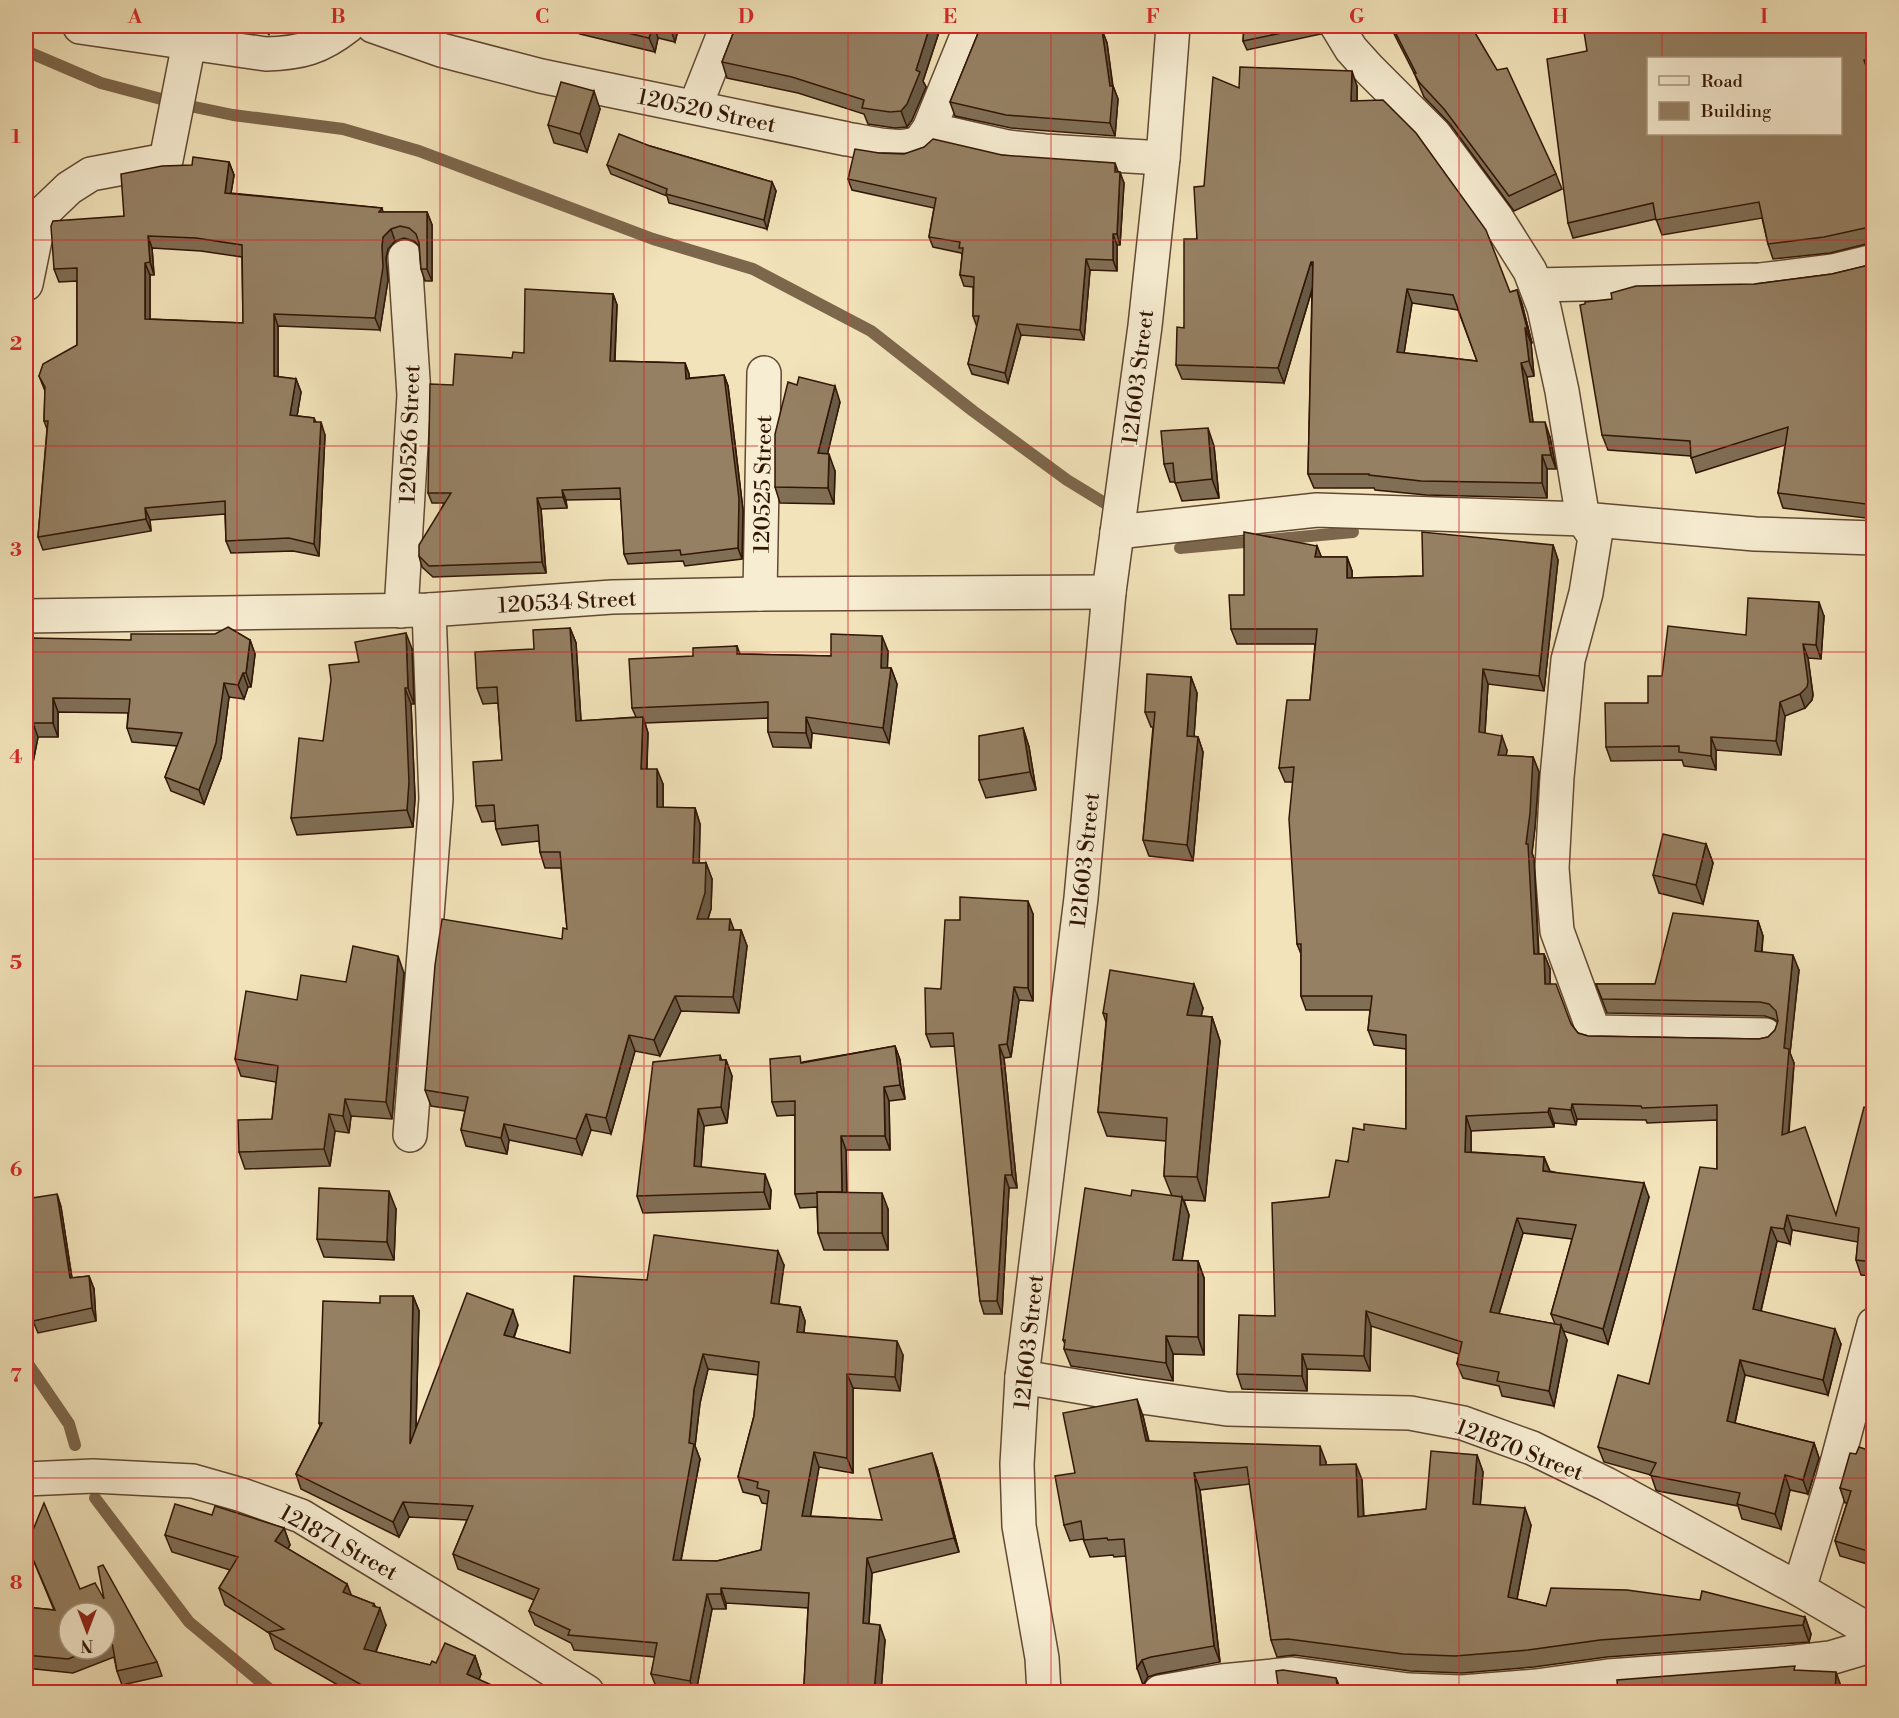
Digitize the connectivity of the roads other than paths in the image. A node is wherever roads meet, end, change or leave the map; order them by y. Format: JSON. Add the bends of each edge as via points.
{"nodes":[{"id":1,"x":348,"y":26,"type":"edge"},
{"id":2,"x":373,"y":26,"type":"edge"},
{"id":3,"x":727,"y":26,"type":"edge"},
{"id":4,"x":971,"y":26,"type":"edge"},
{"id":5,"x":1173,"y":26,"type":"edge"},
{"id":6,"x":1337,"y":26,"type":"edge"},
{"id":7,"x":80,"y":27,"type":"dead end"},
{"id":8,"x":189,"y":43,"type":"junction"},
{"id":9,"x":695,"y":107,"type":"junction"},
{"id":10,"x":929,"y":129,"type":"junction"},
{"id":11,"x":1162,"y":158,"type":"junction"},
{"id":12,"x":405,"y":257,"type":"dead end"},
{"id":13,"x":1874,"y":261,"type":"edge"},
{"id":14,"x":26,"y":284,"type":"edge"},
{"id":15,"x":1536,"y":285,"type":"junction"},
{"id":16,"x":764,"y":373,"type":"dead end"},
{"id":17,"x":1582,"y":519,"type":"junction"},
{"id":18,"x":1117,"y":532,"type":"junction"},
{"id":19,"x":1874,"y":537,"type":"edge"},
{"id":20,"x":1109,"y":592,"type":"junction"},
{"id":21,"x":760,"y":594,"type":"junction"},
{"id":22,"x":415,"y":610,"type":"junction"},
{"id":23,"x":26,"y":616,"type":"edge"},
{"id":24,"x":1765,"y":1035,"type":"edge"},
{"id":25,"x":410,"y":1135,"type":"dead end"},
{"id":26,"x":1874,"y":1324,"type":"edge"},
{"id":27,"x":1022,"y":1377,"type":"junction"},
{"id":28,"x":26,"y":1479,"type":"edge"},
{"id":29,"x":1799,"y":1589,"type":"junction"},
{"id":30,"x":1874,"y":1633,"type":"edge"},
{"id":31,"x":1874,"y":1645,"type":"edge"},
{"id":32,"x":1366,"y":1688,"type":"edge"},
{"id":33,"x":587,"y":1692,"type":"edge"},
{"id":34,"x":1044,"y":1692,"type":"edge"},
{"id":35,"x":1160,"y":1692,"type":"edge"}],
"edges":[{"from":1,"to":8,"type":"street","via":[[332,39],[290,53],[266,54]]},
{"from":2,"to":9,"type":"street","name":"120520 Street","via":[[441,51]]},
{"from":3,"to":9,"type":"street"},
{"from":4,"to":10,"type":"street"},
{"from":5,"to":11,"type":"street","name":"121603 Street"},
{"from":6,"to":15,"type":"street","via":[[1351,49],[1435,135],[1496,217]]},
{"from":7,"to":8,"type":"street"},
{"from":8,"to":14,"type":"street","via":[[169,144],[91,174],[46,210]]},
{"from":9,"to":10,"type":"street","name":"120520 Street","via":[[892,146],[910,146]]},
{"from":10,"to":11,"type":"street","via":[[1008,147]]},
{"from":11,"to":18,"type":"street","name":"121603 Street","via":[[1145,326]]},
{"from":12,"to":22,"type":"street","name":"120526 Street","via":[[414,395]]},
{"from":13,"to":15,"type":"street","via":[[1833,271],[1760,280]]},
{"from":15,"to":17,"type":"street","via":[[1562,391]]},
{"from":16,"to":21,"type":"street","name":"120525 Street"},
{"from":17,"to":18,"type":"street","via":[[1317,510]]},
{"from":17,"to":19,"type":"street","via":[[1755,534]]},
{"from":17,"to":24,"type":"street","via":[[1595,537],[1586,593],[1568,660],[1552,868],[1557,931],[1594,1032]]},
{"from":18,"to":20,"type":"street","name":"121603 Street"},
{"from":20,"to":21,"type":"street","name":"120534 Street"},
{"from":20,"to":27,"type":"street","name":"121603 Street","via":[[1081,898]]},
{"from":21,"to":22,"type":"street","name":"120534 Street","via":[[612,597]]},
{"from":22,"to":23,"type":"street","name":"120534 Street"},
{"from":22,"to":25,"type":"street","name":"120526 Street","via":[[436,799]]},
{"from":26,"to":29,"type":"street"},
{"from":27,"to":29,"type":"street","name":"121870 Street","via":[[1227,1409],[1410,1413],[1463,1423],[1532,1448],[1606,1484]]},
{"from":27,"to":34,"type":"street","name":"121603 Street","via":[[1017,1464],[1019,1526],[1042,1658]]},
{"from":28,"to":33,"type":"street","name":"121871 Street","via":[[93,1476],[193,1481],[301,1516]]},
{"from":29,"to":30,"type":"street","name":"121870 Street"},
{"from":31,"to":32,"type":"street","via":[[1830,1658],[1608,1676],[1536,1686],[1473,1691]]},
{"from":32,"to":35,"type":"street","via":[[1292,1674]]}]}
